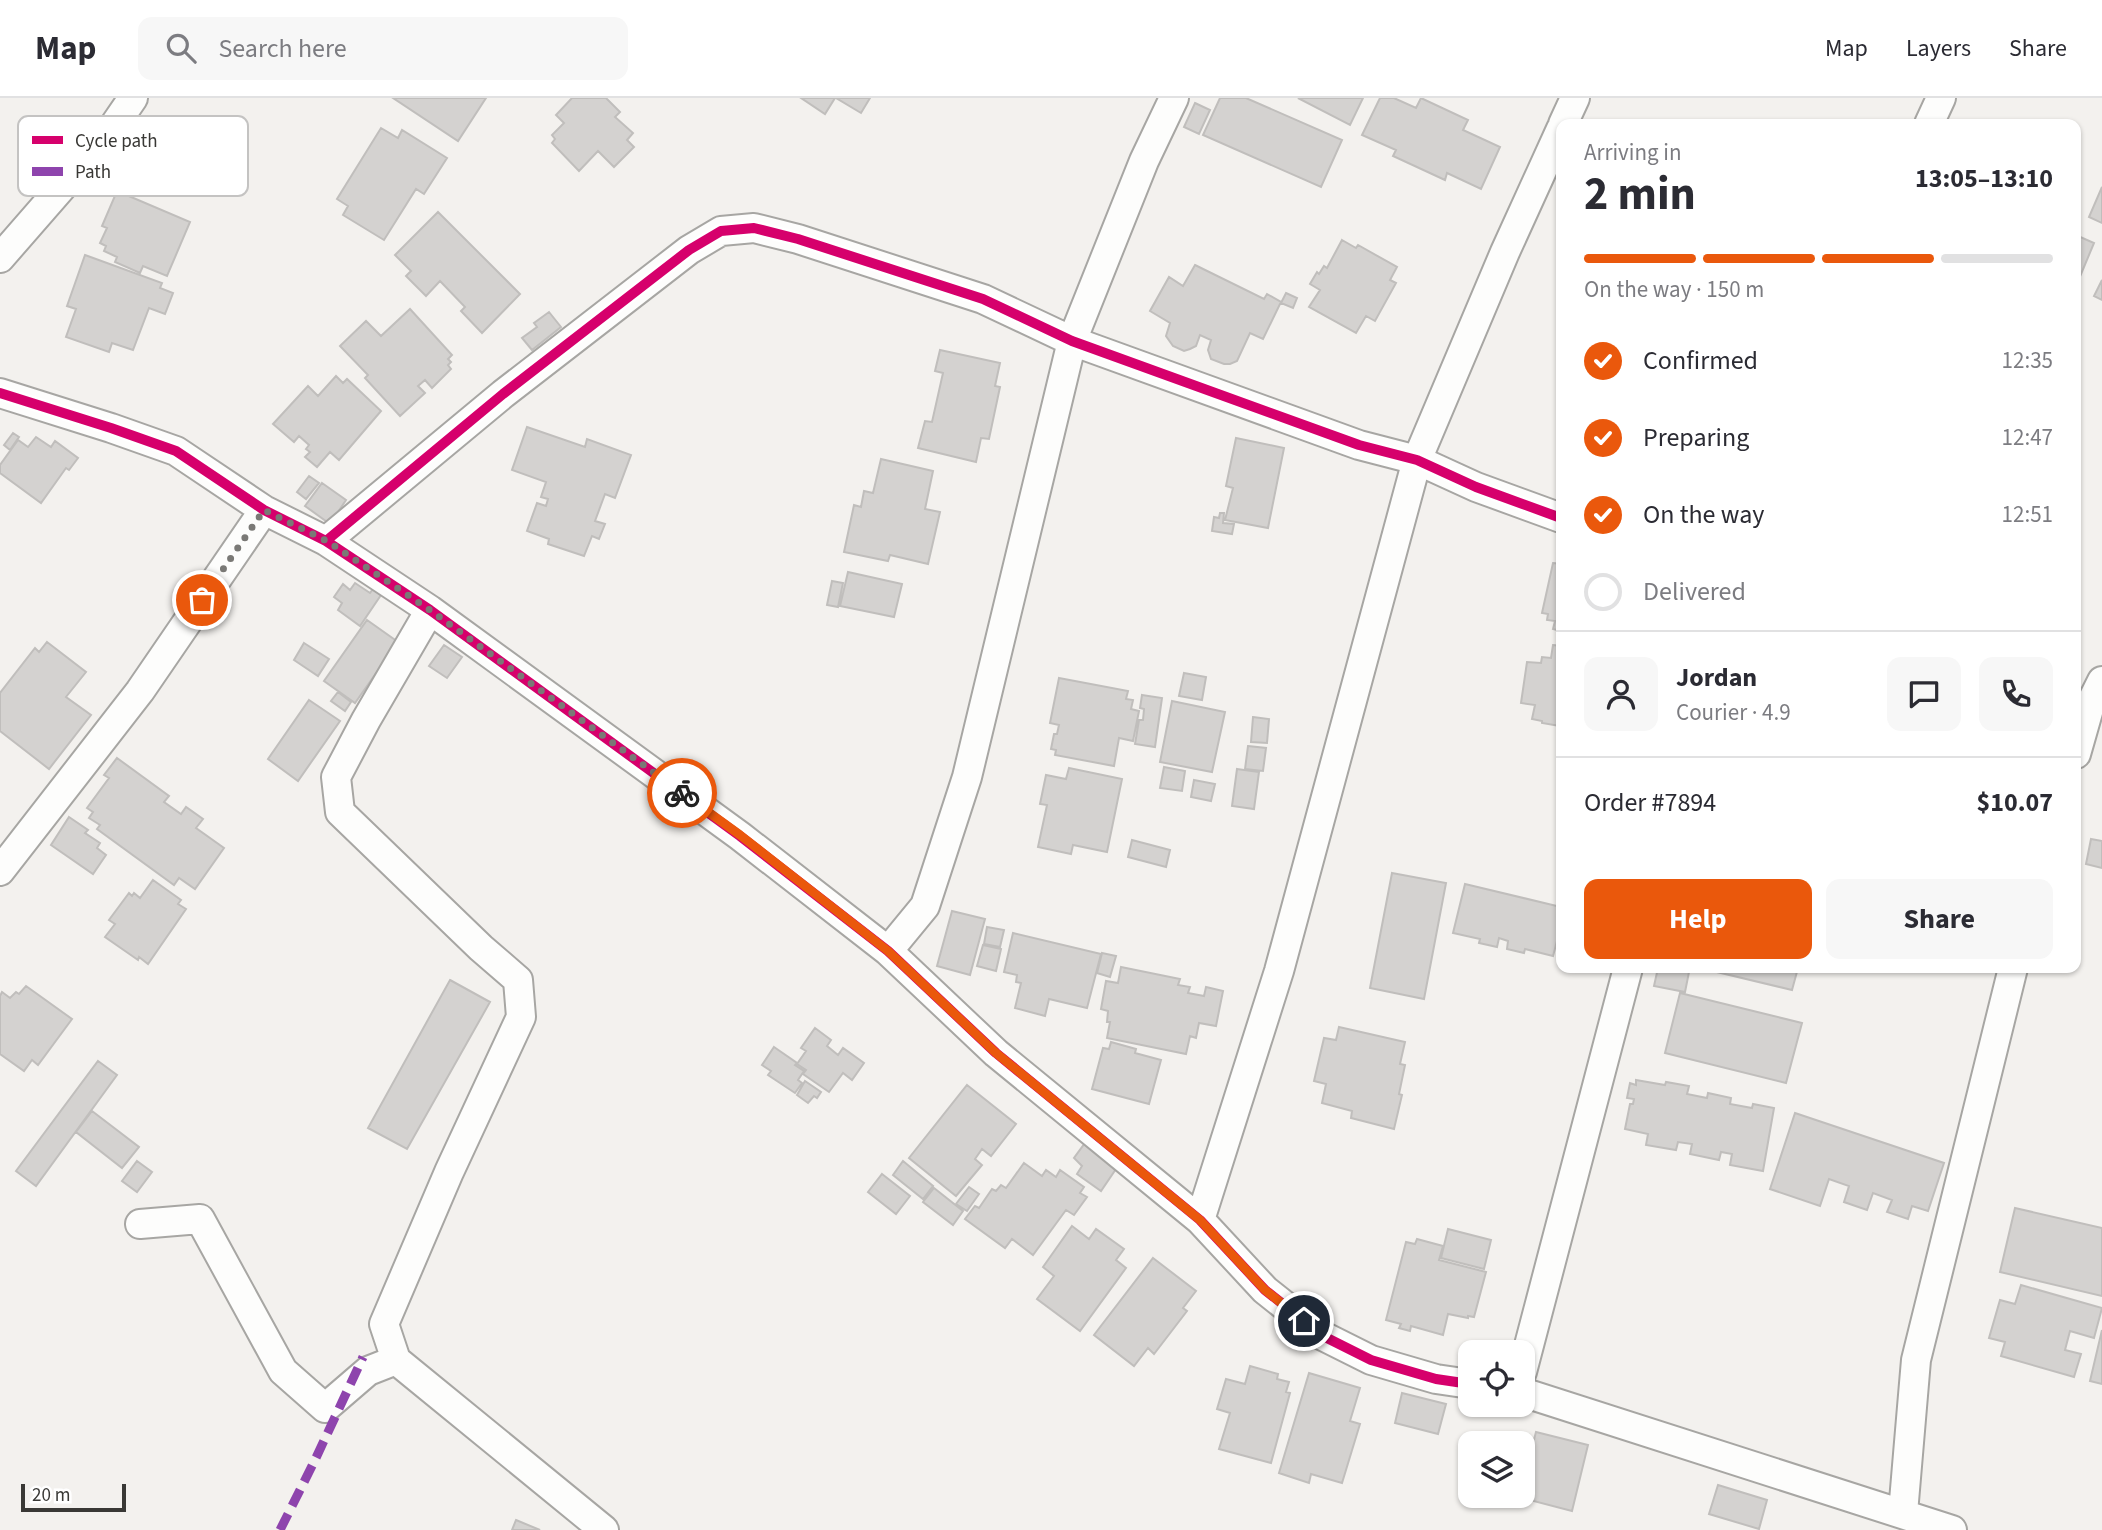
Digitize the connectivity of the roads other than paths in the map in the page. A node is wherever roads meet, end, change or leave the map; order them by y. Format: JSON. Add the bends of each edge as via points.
{"nodes":[{"id":1,"x":133,"y":98,"type":"edge"},
{"id":2,"x":1174,"y":98,"type":"edge"},
{"id":3,"x":1575,"y":98,"type":"edge"},
{"id":4,"x":1941,"y":98,"type":"edge"},
{"id":5,"x":121,"y":116,"type":"edge"},
{"id":6,"x":1565,"y":119,"type":"edge"},
{"id":7,"x":1931,"y":119,"type":"edge"},
{"id":8,"x":1556,"y":140,"type":"edge"},
{"id":9,"x":54,"y":196,"type":"edge"},
{"id":10,"x":0,"y":258,"type":"edge"},
{"id":11,"x":1072,"y":341,"type":"junction"},
{"id":12,"x":0,"y":393,"type":"edge"},
{"id":13,"x":1417,"y":460,"type":"junction"},
{"id":14,"x":264,"y":510,"type":"junction"},
{"id":15,"x":1556,"y":516,"type":"edge"},
{"id":16,"x":327,"y":541,"type":"junction"},
{"id":17,"x":430,"y":610,"type":"junction"},
{"id":18,"x":2092,"y":699,"type":"edge"},
{"id":19,"x":2081,"y":737,"type":"edge"},
{"id":20,"x":0,"y":871,"type":"edge"},
{"id":21,"x":888,"y":951,"type":"junction"},
{"id":22,"x":1627,"y":973,"type":"edge"},
{"id":23,"x":2012,"y":973,"type":"edge"},
{"id":24,"x":1200,"y":1220,"type":"junction"},
{"id":25,"x":140,"y":1224,"type":"dead end"},
{"id":26,"x":1530,"y":1340,"type":"edge"},
{"id":27,"x":396,"y":1360,"type":"junction"},
{"id":28,"x":1458,"y":1382,"type":"edge"},
{"id":29,"x":1535,"y":1396,"type":"edge"},
{"id":30,"x":1903,"y":1513,"type":"junction"},
{"id":31,"x":604,"y":1530,"type":"edge"},
{"id":32,"x":1952,"y":1530,"type":"edge"}],
"edges":[{"from":1,"to":5,"type":"street"},
{"from":2,"to":11,"type":"street"},
{"from":3,"to":6,"type":"street"},
{"from":4,"to":7,"type":"street"},
{"from":8,"to":13,"type":"street"},
{"from":9,"to":10,"type":"street"},
{"from":11,"to":13,"type":"street","via":[[1359,445]]},
{"from":11,"to":16,"type":"street","via":[[983,299],[799,239],[754,228],[721,231],[689,250],[503,394]]},
{"from":11,"to":21,"type":"street","via":[[967,777],[925,906]]},
{"from":12,"to":14,"type":"street","via":[[176,451]]},
{"from":13,"to":15,"type":"street"},
{"from":13,"to":24,"type":"street","via":[[1279,971]]},
{"from":14,"to":16,"type":"street"},
{"from":14,"to":20,"type":"street","via":[[140,691]]},
{"from":16,"to":17,"type":"street"},
{"from":17,"to":21,"type":"street","via":[[740,835]]},
{"from":17,"to":27,"type":"street","via":[[336,777],[340,811],[518,980],[521,1017],[384,1324]]},
{"from":18,"to":19,"type":"street"},
{"from":21,"to":24,"type":"street","via":[[996,1053]]},
{"from":22,"to":26,"type":"street"},
{"from":23,"to":30,"type":"street","via":[[1916,1360]]},
{"from":24,"to":28,"type":"street","via":[[1265,1290],[1323,1336],[1371,1360]]},
{"from":25,"to":27,"type":"street","via":[[200,1219],[283,1371],[325,1408],[368,1371]]},
{"from":27,"to":31,"type":"street"},
{"from":29,"to":30,"type":"street"},
{"from":30,"to":32,"type":"street"}]}
